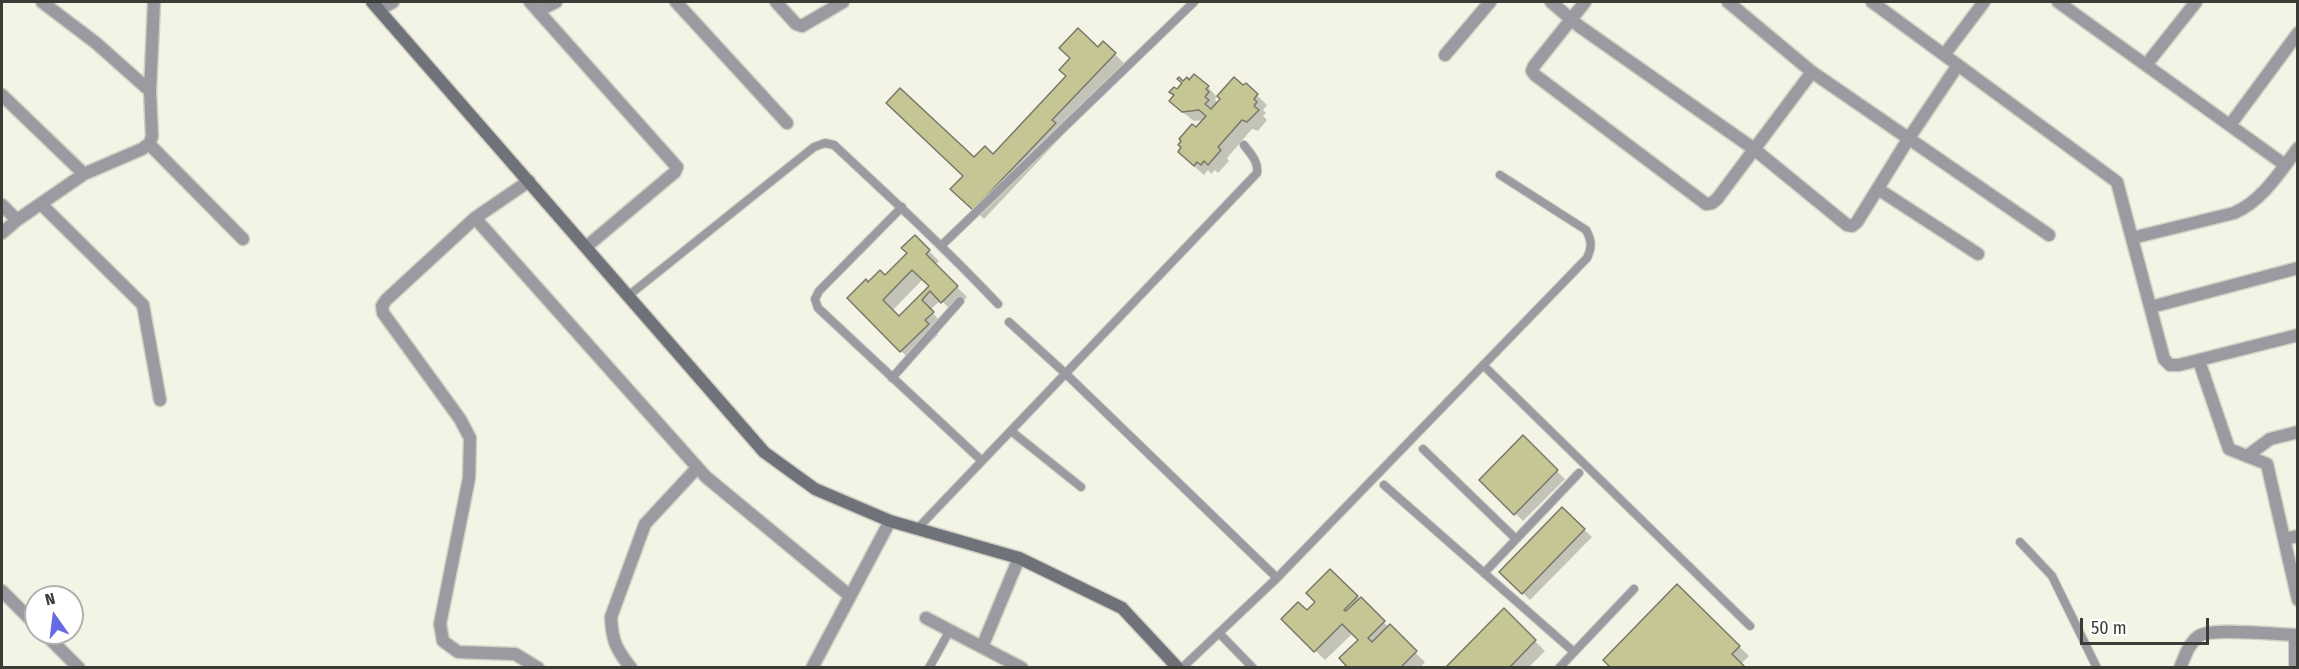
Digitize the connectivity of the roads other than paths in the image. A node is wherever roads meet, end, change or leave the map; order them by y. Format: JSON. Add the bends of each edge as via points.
{"nodes":[{"id":1,"x":42,"y":2,"type":"edge"},
{"id":2,"x":154,"y":2,"type":"edge"},
{"id":3,"x":393,"y":2,"type":"edge"},
{"id":4,"x":556,"y":2,"type":"edge"},
{"id":5,"x":676,"y":2,"type":"edge"},
{"id":6,"x":776,"y":2,"type":"edge"},
{"id":7,"x":843,"y":2,"type":"edge"},
{"id":8,"x":1194,"y":2,"type":"edge"},
{"id":9,"x":1490,"y":2,"type":"edge"},
{"id":10,"x":1551,"y":2,"type":"edge"},
{"id":11,"x":1585,"y":2,"type":"edge"},
{"id":12,"x":1728,"y":2,"type":"edge"},
{"id":13,"x":1872,"y":2,"type":"edge"},
{"id":14,"x":1984,"y":2,"type":"edge"},
{"id":15,"x":2058,"y":2,"type":"edge"},
{"id":16,"x":2196,"y":2,"type":"edge"},
{"id":17,"x":376,"y":6,"type":"edge"},
{"id":18,"x":534,"y":6,"type":"edge"},
{"id":19,"x":1571,"y":19,"type":"junction"},
{"id":20,"x":2298,"y":33,"type":"edge"},
{"id":21,"x":1944,"y":54,"type":"junction"},
{"id":22,"x":1445,"y":55,"type":"dead end"},
{"id":23,"x":1958,"y":65,"type":"junction"},
{"id":24,"x":2146,"y":65,"type":"junction"},
{"id":25,"x":1812,"y":72,"type":"junction"},
{"id":26,"x":150,"y":91,"type":"junction"},
{"id":27,"x":2,"y":95,"type":"edge"},
{"id":28,"x":787,"y":123,"type":"dead end"},
{"id":29,"x":2230,"y":125,"type":"junction"},
{"id":30,"x":1909,"y":138,"type":"junction"},
{"id":31,"x":149,"y":144,"type":"junction"},
{"id":32,"x":1244,"y":145,"type":"dead end"},
{"id":33,"x":2298,"y":148,"type":"edge"},
{"id":34,"x":1754,"y":149,"type":"junction"},
{"id":35,"x":2285,"y":165,"type":"junction"},
{"id":36,"x":84,"y":174,"type":"junction"},
{"id":37,"x":1500,"y":175,"type":"dead end"},
{"id":38,"x":529,"y":181,"type":"junction"},
{"id":39,"x":1878,"y":189,"type":"junction"},
{"id":40,"x":41,"y":204,"type":"junction"},
{"id":41,"x":2,"y":205,"type":"edge"},
{"id":42,"x":902,"y":207,"type":"junction"},
{"id":43,"x":475,"y":218,"type":"junction"},
{"id":44,"x":17,"y":220,"type":"junction"},
{"id":45,"x":2,"y":233,"type":"edge"},
{"id":46,"x":2049,"y":235,"type":"dead end"},
{"id":47,"x":2132,"y":238,"type":"junction"},
{"id":48,"x":243,"y":239,"type":"dead end"},
{"id":49,"x":942,"y":245,"type":"junction"},
{"id":50,"x":586,"y":247,"type":"junction"},
{"id":51,"x":1978,"y":254,"type":"dead end"},
{"id":52,"x":2298,"y":268,"type":"edge"},
{"id":53,"x":628,"y":296,"type":"junction"},
{"id":54,"x":960,"y":301,"type":"dead end"},
{"id":55,"x":999,"y":304,"type":"dead end"},
{"id":56,"x":2151,"y":308,"type":"junction"},
{"id":57,"x":1009,"y":322,"type":"dead end"},
{"id":58,"x":2298,"y":335,"type":"edge"},
{"id":59,"x":2199,"y":361,"type":"junction"},
{"id":60,"x":1483,"y":365,"type":"junction"},
{"id":61,"x":1066,"y":374,"type":"junction"},
{"id":62,"x":892,"y":378,"type":"junction"},
{"id":63,"x":160,"y":400,"type":"dead end"},
{"id":64,"x":1011,"y":432,"type":"junction"},
{"id":65,"x":2298,"y":432,"type":"edge"},
{"id":66,"x":1423,"y":449,"type":"dead end"},
{"id":67,"x":2247,"y":456,"type":"junction"},
{"id":68,"x":982,"y":461,"type":"junction"},
{"id":69,"x":697,"y":468,"type":"junction"},
{"id":70,"x":1579,"y":473,"type":"dead end"},
{"id":71,"x":1384,"y":485,"type":"dead end"},
{"id":72,"x":1081,"y":487,"type":"dead end"},
{"id":73,"x":890,"y":521,"type":"junction"},
{"id":74,"x":917,"y":529,"type":"junction"},
{"id":75,"x":2298,"y":536,"type":"edge"},
{"id":76,"x":1516,"y":539,"type":"junction"},
{"id":77,"x":2284,"y":539,"type":"junction"},
{"id":78,"x":2020,"y":542,"type":"dead end"},
{"id":79,"x":1019,"y":558,"type":"junction"},
{"id":80,"x":1484,"y":573,"type":"junction"},
{"id":81,"x":1277,"y":578,"type":"junction"},
{"id":82,"x":1634,"y":589,"type":"dead end"},
{"id":83,"x":2,"y":591,"type":"edge"},
{"id":84,"x":850,"y":596,"type":"junction"},
{"id":85,"x":2298,"y":600,"type":"edge"},
{"id":86,"x":24,"y":613,"type":"edge"},
{"id":87,"x":926,"y":618,"type":"dead end"},
{"id":88,"x":1750,"y":626,"type":"dead end"},
{"id":89,"x":950,"y":630,"type":"junction"},
{"id":90,"x":1220,"y":633,"type":"junction"},
{"id":91,"x":2295,"y":635,"type":"edge"},
{"id":92,"x":56,"y":645,"type":"edge"},
{"id":93,"x":982,"y":647,"type":"junction"},
{"id":94,"x":1574,"y":652,"type":"junction"},
{"id":95,"x":629,"y":665,"type":"edge"},
{"id":96,"x":78,"y":667,"type":"edge"},
{"id":97,"x":538,"y":668,"type":"edge"},
{"id":98,"x":613,"y":668,"type":"edge"},
{"id":99,"x":812,"y":668,"type":"edge"},
{"id":100,"x":929,"y":668,"type":"edge"},
{"id":101,"x":1022,"y":668,"type":"edge"},
{"id":102,"x":1180,"y":668,"type":"edge"},
{"id":103,"x":1253,"y":668,"type":"edge"},
{"id":104,"x":1559,"y":668,"type":"edge"},
{"id":105,"x":2097,"y":668,"type":"edge"},
{"id":106,"x":2180,"y":668,"type":"edge"},
{"id":107,"x":2293,"y":668,"type":"edge"}],
"edges":[{"from":1,"to":26,"type":"street"},
{"from":2,"to":26,"type":"street"},
{"from":3,"to":17,"type":"street"},
{"from":4,"to":18,"type":"street"},
{"from":5,"to":28,"type":"street"},
{"from":6,"to":7,"type":"street","via":[[802,26]]},
{"from":8,"to":49,"type":"lane"},
{"from":9,"to":22,"type":"street"},
{"from":10,"to":19,"type":"street"},
{"from":11,"to":19,"type":"street"},
{"from":12,"to":25,"type":"street"},
{"from":13,"to":21,"type":"street"},
{"from":14,"to":21,"type":"street"},
{"from":15,"to":24,"type":"street"},
{"from":16,"to":24,"type":"street"},
{"from":17,"to":38,"type":"main road"},
{"from":18,"to":50,"type":"street","via":[[677,167]]},
{"from":19,"to":34,"type":"street"},
{"from":19,"to":34,"type":"street","via":[[1532,71],[1706,204],[1717,200]]},
{"from":20,"to":29,"type":"street"},
{"from":21,"to":23,"type":"street"},
{"from":23,"to":30,"type":"street"},
{"from":23,"to":47,"type":"street","via":[[2117,182]]},
{"from":24,"to":29,"type":"street"},
{"from":25,"to":30,"type":"street"},
{"from":25,"to":34,"type":"street"},
{"from":26,"to":31,"type":"street"},
{"from":27,"to":36,"type":"street"},
{"from":29,"to":35,"type":"street"},
{"from":30,"to":39,"type":"street"},
{"from":30,"to":46,"type":"street"},
{"from":31,"to":36,"type":"street"},
{"from":31,"to":48,"type":"street"},
{"from":32,"to":61,"type":"lane","via":[[1254,158],[1257,173]]},
{"from":33,"to":35,"type":"street"},
{"from":34,"to":39,"type":"street","via":[[1847,225],[1857,222]]},
{"from":35,"to":47,"type":"street","via":[[2247,208]]},
{"from":36,"to":40,"type":"street"},
{"from":37,"to":60,"type":"lane","via":[[1586,230],[1591,249],[1587,258]]},
{"from":38,"to":43,"type":"street"},
{"from":38,"to":50,"type":"main road"},
{"from":39,"to":51,"type":"street"},
{"from":40,"to":44,"type":"street"},
{"from":40,"to":63,"type":"street","via":[[143,305]]},
{"from":41,"to":44,"type":"street"},
{"from":42,"to":49,"type":"lane"},
{"from":42,"to":53,"type":"lane","via":[[834,145],[825,143],[814,147]]},
{"from":42,"to":62,"type":"lane","via":[[815,299],[827,318]]},
{"from":43,"to":69,"type":"street"},
{"from":43,"to":97,"type":"street","via":[[382,306],[383,313],[470,438],[469,478],[440,624],[443,641],[458,652],[515,654]]},
{"from":44,"to":45,"type":"street"},
{"from":47,"to":56,"type":"street"},
{"from":49,"to":55,"type":"lane"},
{"from":50,"to":53,"type":"main road"},
{"from":52,"to":56,"type":"street"},
{"from":53,"to":73,"type":"main road","via":[[764,452],[814,489]]},
{"from":54,"to":62,"type":"lane"},
{"from":56,"to":59,"type":"street","via":[[2164,359],[2170,365]]},
{"from":57,"to":61,"type":"lane"},
{"from":58,"to":59,"type":"street"},
{"from":59,"to":67,"type":"street","via":[[2229,449]]},
{"from":60,"to":81,"type":"lane"},
{"from":60,"to":88,"type":"lane"},
{"from":61,"to":64,"type":"lane"},
{"from":61,"to":81,"type":"lane"},
{"from":62,"to":68,"type":"lane"},
{"from":64,"to":68,"type":"lane"},
{"from":64,"to":72,"type":"lane"},
{"from":65,"to":67,"type":"street","via":[[2270,439]]},
{"from":66,"to":76,"type":"lane"},
{"from":67,"to":77,"type":"street","via":[[2267,465]]},
{"from":68,"to":74,"type":"lane"},
{"from":69,"to":84,"type":"street"},
{"from":69,"to":95,"type":"street","via":[[645,524],[611,617],[616,649]]},
{"from":70,"to":76,"type":"lane"},
{"from":71,"to":80,"type":"lane"},
{"from":73,"to":74,"type":"main road"},
{"from":73,"to":84,"type":"street"},
{"from":74,"to":79,"type":"main road"},
{"from":75,"to":77,"type":"street"},
{"from":76,"to":80,"type":"lane"},
{"from":77,"to":85,"type":"street"},
{"from":78,"to":105,"type":"lane","via":[[2052,576]]},
{"from":79,"to":93,"type":"street"},
{"from":79,"to":102,"type":"main road","via":[[1122,608]]},
{"from":80,"to":94,"type":"lane"},
{"from":81,"to":90,"type":"lane"},
{"from":82,"to":94,"type":"lane"},
{"from":83,"to":86,"type":"street"},
{"from":84,"to":99,"type":"street"},
{"from":87,"to":89,"type":"street"},
{"from":89,"to":93,"type":"street"},
{"from":89,"to":100,"type":"lane"},
{"from":90,"to":102,"type":"lane"},
{"from":90,"to":103,"type":"lane"},
{"from":91,"to":106,"type":"street","via":[[2201,634],[2190,644]]},
{"from":91,"to":107,"type":"lane"},
{"from":92,"to":96,"type":"street"},
{"from":93,"to":101,"type":"street"},
{"from":94,"to":104,"type":"lane"},
{"from":95,"to":98,"type":"street"}]}
